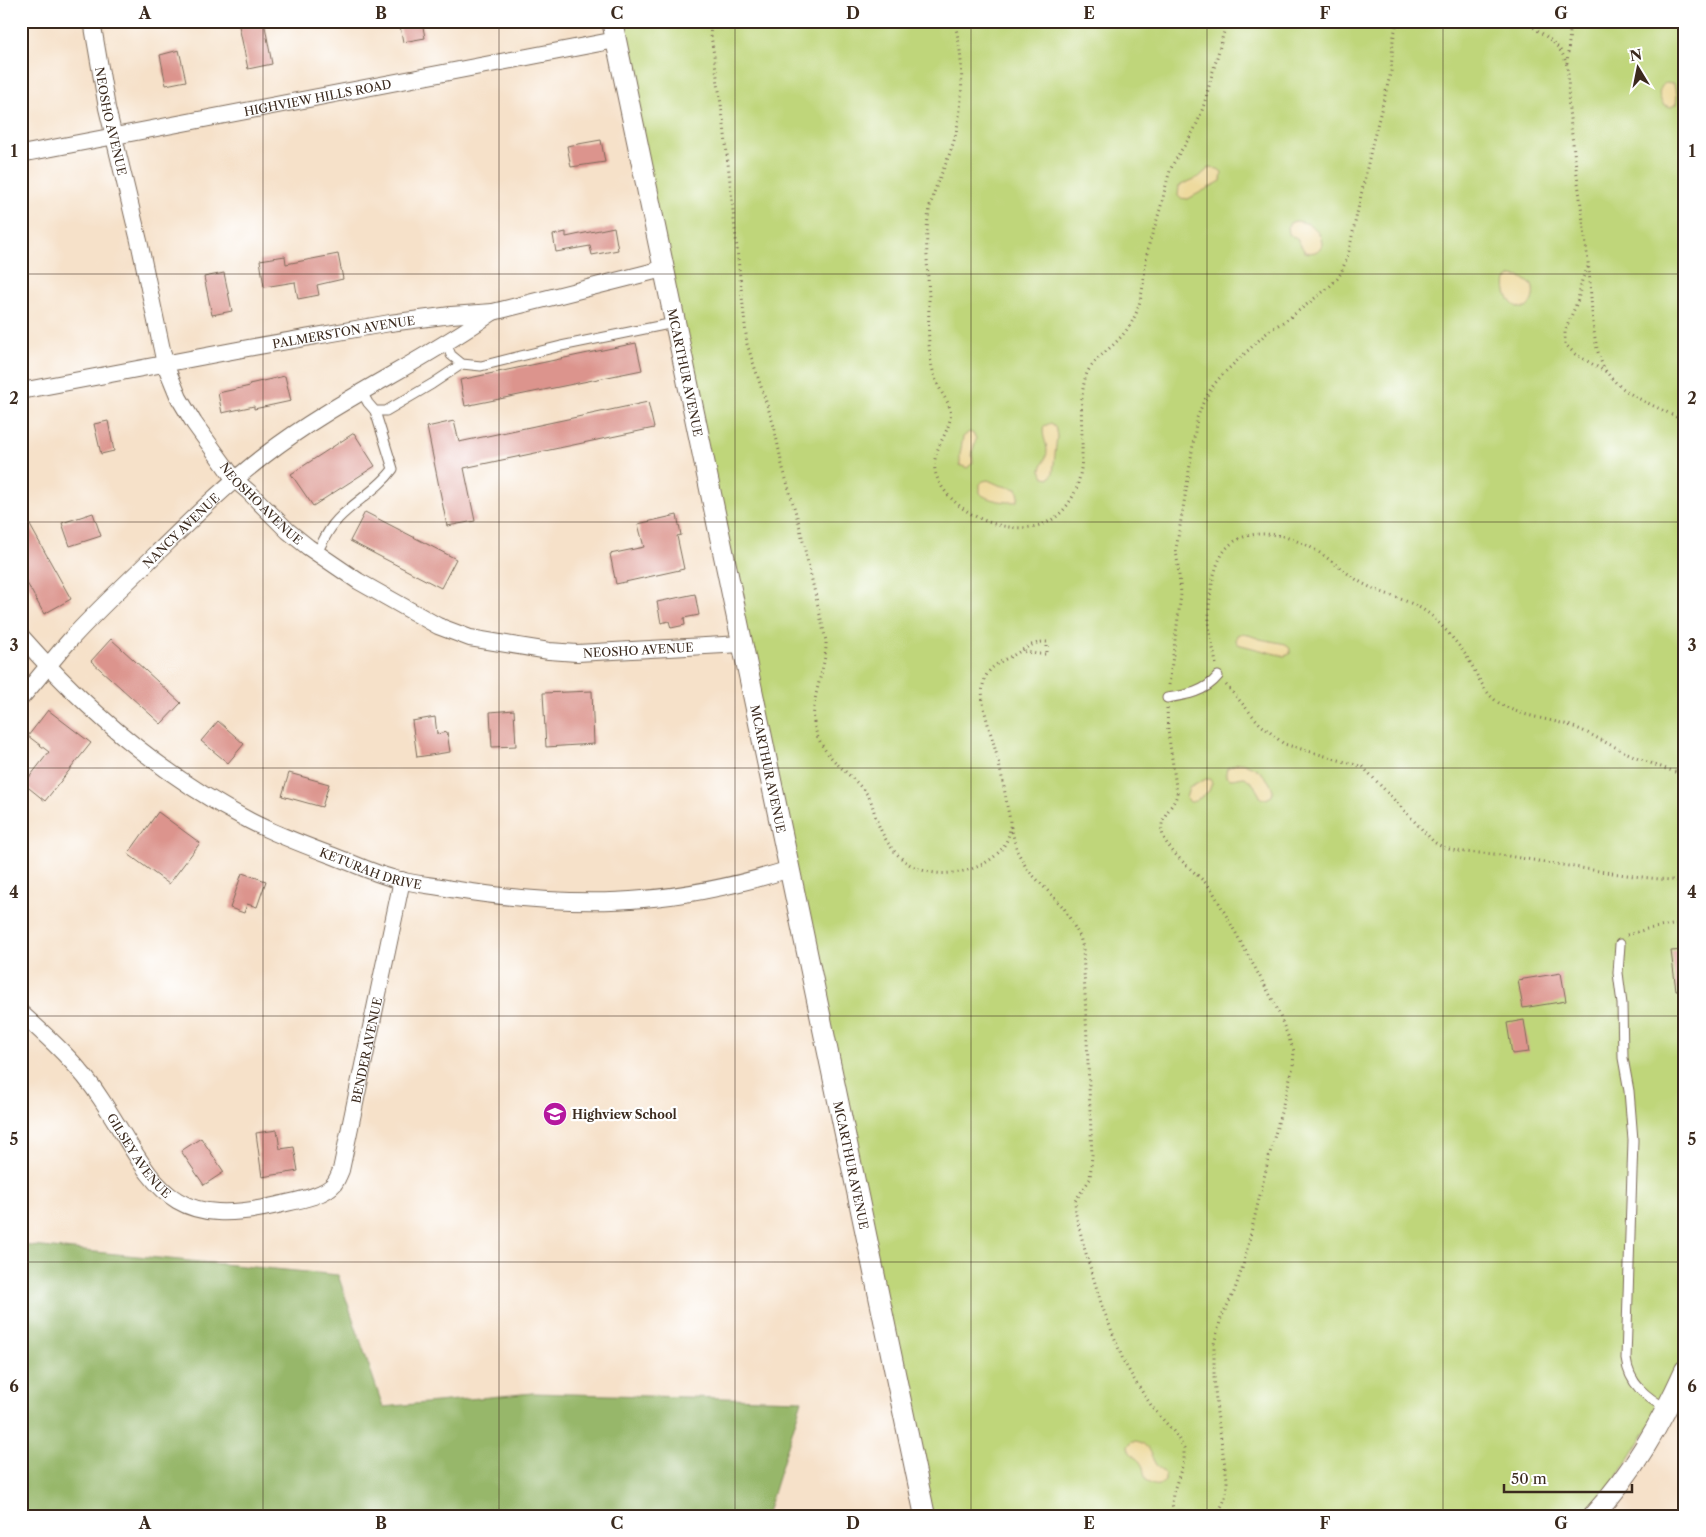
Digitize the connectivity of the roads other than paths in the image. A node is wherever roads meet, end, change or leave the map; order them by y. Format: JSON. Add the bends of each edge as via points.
{"nodes":[{"id":1,"x":92,"y":21,"type":"edge"},
{"id":2,"x":614,"y":30,"type":"edge"},
{"id":3,"x":114,"y":136,"type":"junction"},
{"id":4,"x":21,"y":154,"type":"edge"},
{"id":5,"x":663,"y":269,"type":"junction"},
{"id":6,"x":493,"y":312,"type":"junction"},
{"id":7,"x":674,"y":323,"type":"junction"},
{"id":8,"x":446,"y":343,"type":"junction"},
{"id":9,"x":165,"y":364,"type":"junction"},
{"id":10,"x":462,"y":364,"type":"junction"},
{"id":11,"x":21,"y":391,"type":"edge"},
{"id":12,"x":362,"y":392,"type":"junction"},
{"id":13,"x":375,"y":411,"type":"junction"},
{"id":14,"x":235,"y":480,"type":"junction"},
{"id":15,"x":317,"y":553,"type":"junction"},
{"id":16,"x":21,"y":636,"type":"edge"},
{"id":17,"x":742,"y":644,"type":"junction"},
{"id":18,"x":48,"y":667,"type":"junction"},
{"id":19,"x":1218,"y":676,"type":"road end"},
{"id":20,"x":21,"y":698,"type":"edge"},
{"id":21,"x":1167,"y":698,"type":"road end"},
{"id":22,"x":790,"y":869,"type":"junction"},
{"id":23,"x":402,"y":880,"type":"junction"},
{"id":24,"x":1620,"y":944,"type":"road end"},
{"id":25,"x":21,"y":1013,"type":"edge"},
{"id":26,"x":301,"y":1199,"type":"joint"},
{"id":27,"x":1685,"y":1370,"type":"edge"},
{"id":28,"x":1667,"y":1409,"type":"junction"},
{"id":29,"x":925,"y":1516,"type":"edge"},
{"id":30,"x":1593,"y":1516,"type":"edge"}],
"edges":[{"from":1,"to":3,"type":"street","name":"NEOSHO AVENUE"},
{"from":2,"to":3,"type":"street","name":"HIGHVIEW HILLS ROAD"},
{"from":2,"to":5,"type":"street","name":"MCARTHUR AVENUE"},
{"from":3,"to":4,"type":"street","name":"HIGHVIEW HILLS ROAD"},
{"from":3,"to":9,"type":"street","name":"NEOSHO AVENUE"},
{"from":5,"to":6,"type":"street","name":"PALMERSTON AVENUE"},
{"from":5,"to":7,"type":"street","name":"MCARTHUR AVENUE"},
{"from":6,"to":8,"type":"street","name":"NANCY AVENUE"},
{"from":6,"to":9,"type":"street","name":"PALMERSTON AVENUE","via":[[390,323]]},
{"from":7,"to":10,"type":"lane","via":[[481,366]]},
{"from":7,"to":17,"type":"street","name":"MCARTHUR AVENUE"},
{"from":8,"to":10,"type":"lane","via":[[451,355]]},
{"from":8,"to":12,"type":"street","name":"NANCY AVENUE"},
{"from":9,"to":11,"type":"street","name":"PALMERSTON AVENUE"},
{"from":9,"to":14,"type":"street","name":"NEOSHO AVENUE","via":[[194,423]]},
{"from":10,"to":13,"type":"lane","via":[[386,411]]},
{"from":12,"to":13,"type":"lane"},
{"from":12,"to":14,"type":"street","name":"NANCY AVENUE","via":[[290,437]]},
{"from":13,"to":15,"type":"lane","via":[[394,469],[337,520]]},
{"from":14,"to":15,"type":"street","name":"NEOSHO AVENUE","via":[[288,531]]},
{"from":14,"to":18,"type":"street","name":"NANCY AVENUE","via":[[101,608]]},
{"from":15,"to":17,"type":"street","name":"NEOSHO AVENUE","via":[[358,581],[438,626],[485,642],[577,653]]},
{"from":16,"to":18,"type":"street","name":"KETURAH DRIVE"},
{"from":17,"to":22,"type":"street","name":"MCARTHUR AVENUE"},
{"from":18,"to":20,"type":"street","name":"NANCY AVENUE"},
{"from":18,"to":23,"type":"street","name":"KETURAH DRIVE","via":[[151,759],[225,808],[288,838]]},
{"from":19,"to":21,"type":"lane","via":[[1198,692]]},
{"from":22,"to":23,"type":"street","name":"KETURAH DRIVE","via":[[695,892],[616,901],[516,897]]},
{"from":22,"to":29,"type":"street","name":"MCARTHUR AVENUE"},
{"from":23,"to":26,"type":"street","name":"BENDER AVENUE","via":[[341,1170],[328,1189]]},
{"from":24,"to":28,"type":"lane","via":[[1618,973],[1623,1058],[1632,1140],[1626,1359],[1630,1377],[1640,1391]]},
{"from":25,"to":26,"type":"street","name":"GILSEY AVENUE","via":[[56,1044],[87,1080],[140,1163],[172,1198],[192,1208],[222,1213],[252,1211]]},
{"from":27,"to":28,"type":"street"},
{"from":28,"to":30,"type":"street","via":[[1632,1469]]}]}
